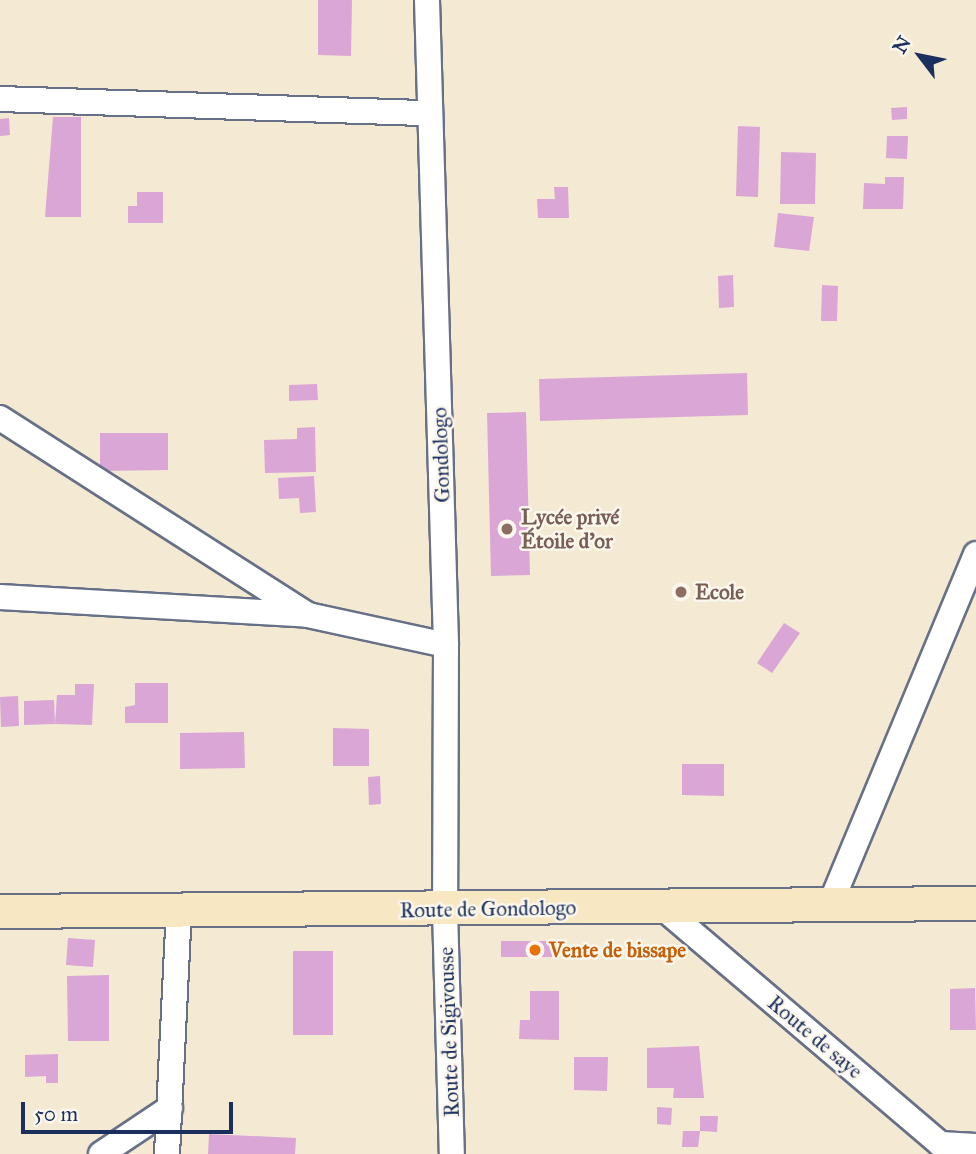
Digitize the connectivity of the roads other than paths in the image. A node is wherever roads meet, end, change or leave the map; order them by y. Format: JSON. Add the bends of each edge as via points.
{"nodes":[{"id":1,"x":427,"y":0,"type":"edge"},
{"id":2,"x":0,"y":99,"type":"edge"},
{"id":3,"x":430,"y":113,"type":"junction"},
{"id":4,"x":0,"y":418,"type":"edge"},
{"id":5,"x":976,"y":554,"type":"edge"},
{"id":6,"x":0,"y":597,"type":"edge"},
{"id":7,"x":308,"y":615,"type":"junction"},
{"id":8,"x":446,"y":645,"type":"junction"},
{"id":9,"x":976,"y":903,"type":"edge"},
{"id":10,"x":830,"y":905,"type":"junction"},
{"id":11,"x":662,"y":906,"type":"junction"},
{"id":12,"x":445,"y":909,"type":"junction"},
{"id":13,"x":0,"y":911,"type":"edge"},
{"id":14,"x":179,"y":911,"type":"junction"},
{"id":15,"x":170,"y":1108,"type":"junction"},
{"id":16,"x":976,"y":1146,"type":"edge"},
{"id":17,"x":935,"y":1149,"type":"edge"},
{"id":18,"x":101,"y":1154,"type":"edge"},
{"id":19,"x":167,"y":1154,"type":"edge"},
{"id":20,"x":453,"y":1154,"type":"edge"}],
"edges":[{"from":1,"to":3,"type":"street","name":"Gondologo"},
{"from":2,"to":3,"type":"street"},
{"from":3,"to":8,"type":"street","name":"Gondologo"},
{"from":4,"to":7,"type":"street"},
{"from":5,"to":10,"type":"street"},
{"from":6,"to":7,"type":"street"},
{"from":7,"to":8,"type":"street"},
{"from":8,"to":12,"type":"street","name":"Gondologo"},
{"from":9,"to":10,"type":"street","name":"Route de Gondologo"},
{"from":10,"to":11,"type":"street","name":"Route de Gondologo"},
{"from":11,"to":12,"type":"street","name":"Route de Gondologo"},
{"from":11,"to":17,"type":"street","name":"Route de saye"},
{"from":12,"to":14,"type":"street","name":"Route de Gondologo"},
{"from":12,"to":20,"type":"street","name":"Route de Sigivousse"},
{"from":13,"to":14,"type":"street","name":"Route de Gondologo"},
{"from":14,"to":15,"type":"street"},
{"from":15,"to":18,"type":"street"},
{"from":15,"to":19,"type":"street"},
{"from":16,"to":17,"type":"street","name":"Route de saye"}]}
